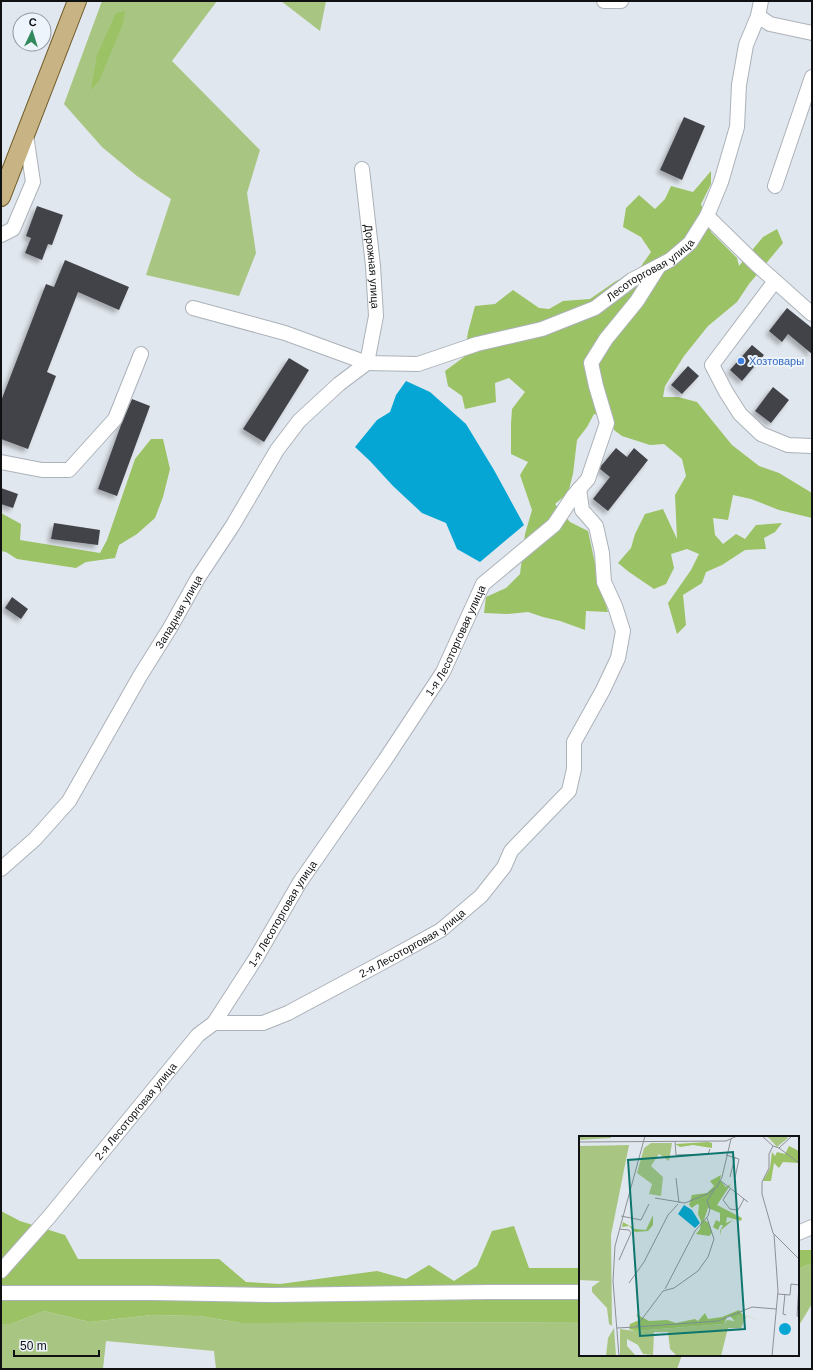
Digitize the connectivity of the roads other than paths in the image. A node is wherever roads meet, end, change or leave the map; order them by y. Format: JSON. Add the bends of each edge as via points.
{"nodes":[{"id":1,"x":77,"y":1,"type":"edge"},
{"id":2,"x":604,"y":1,"type":"edge"},
{"id":3,"x":621,"y":1,"type":"edge"},
{"id":4,"x":761,"y":1,"type":"edge"},
{"id":5,"x":758,"y":16,"type":"junction"},
{"id":6,"x":812,"y":33,"type":"edge"},
{"id":7,"x":812,"y":77,"type":"edge"},
{"id":8,"x":26,"y":135,"type":"junction"},
{"id":9,"x":362,"y":169,"type":"dead end"},
{"id":10,"x":775,"y":186,"type":"dead end"},
{"id":11,"x":1,"y":197,"type":"edge"},
{"id":12,"x":707,"y":216,"type":"junction"},
{"id":13,"x":1,"y":235,"type":"edge"},
{"id":14,"x":658,"y":266,"type":"junction"},
{"id":15,"x":775,"y":281,"type":"junction"},
{"id":16,"x":193,"y":308,"type":"dead end"},
{"id":17,"x":812,"y":314,"type":"edge"},
{"id":18,"x":141,"y":354,"type":"dead end"},
{"id":19,"x":367,"y":364,"type":"junction"},
{"id":20,"x":812,"y":446,"type":"edge"},
{"id":21,"x":1,"y":462,"type":"edge"},
{"id":22,"x":579,"y":490,"type":"junction"},
{"id":23,"x":1,"y":869,"type":"edge"},
{"id":24,"x":214,"y":1023,"type":"junction"},
{"id":25,"x":812,"y":1227,"type":"edge"},
{"id":26,"x":799,"y":1233,"type":"edge"},
{"id":27,"x":1,"y":1271,"type":"edge"},
{"id":28,"x":579,"y":1292,"type":"edge"},
{"id":29,"x":1,"y":1293,"type":"edge"}],
"edges":[{"from":1,"to":8,"type":"main road"},
{"from":2,"to":3,"type":"street"},
{"from":4,"to":5,"type":"street","name":"Лесоторговая улица"},
{"from":5,"to":6,"type":"street","via":[[770,24]]},
{"from":5,"to":12,"type":"street","name":"Лесоторговая улица","via":[[746,45],[738,85],[736,127]]},
{"from":7,"to":10,"type":"street"},
{"from":8,"to":11,"type":"main road"},
{"from":8,"to":13,"type":"street","via":[[33,182],[13,230]]},
{"from":9,"to":19,"type":"street","name":"Дорожная улица","via":[[376,316]]},
{"from":12,"to":14,"type":"street","name":"Лесоторговая улица","via":[[690,243],[670,260]]},
{"from":12,"to":15,"type":"street"},
{"from":14,"to":19,"type":"street","name":"Лесоторговая улица","via":[[632,280],[595,308],[542,329],[477,344],[418,364]]},
{"from":14,"to":22,"type":"street","name":"1-я Лесоторговая улица","via":[[637,301],[606,339],[591,363],[607,423],[588,479]]},
{"from":15,"to":17,"type":"street"},
{"from":15,"to":20,"type":"street","via":[[712,365],[740,414],[761,434],[788,445]]},
{"from":16,"to":19,"type":"street","via":[[285,333]]},
{"from":18,"to":21,"type":"street","via":[[115,419],[69,470],[42,470]]},
{"from":19,"to":23,"type":"street","name":"Западная улица","via":[[339,384],[299,421],[277,450],[198,578],[69,801],[35,838]]},
{"from":22,"to":24,"type":"street","name":"1-я Лесоторговая улица","via":[[554,525],[483,584],[443,672],[300,882],[256,958]]},
{"from":22,"to":24,"type":"street","name":"2-я Лесоторговая улица","via":[[582,510],[596,526],[602,553],[604,582],[623,632],[618,658],[574,742],[574,769],[569,791],[511,851],[504,867],[481,896],[441,930],[288,1014],[263,1023]]},
{"from":24,"to":27,"type":"street","name":"2-я Лесоторговая улица","via":[[198,1035],[49,1217]]},
{"from":25,"to":26,"type":"street"},
{"from":28,"to":29,"type":"street","via":[[273,1295]]}]}
